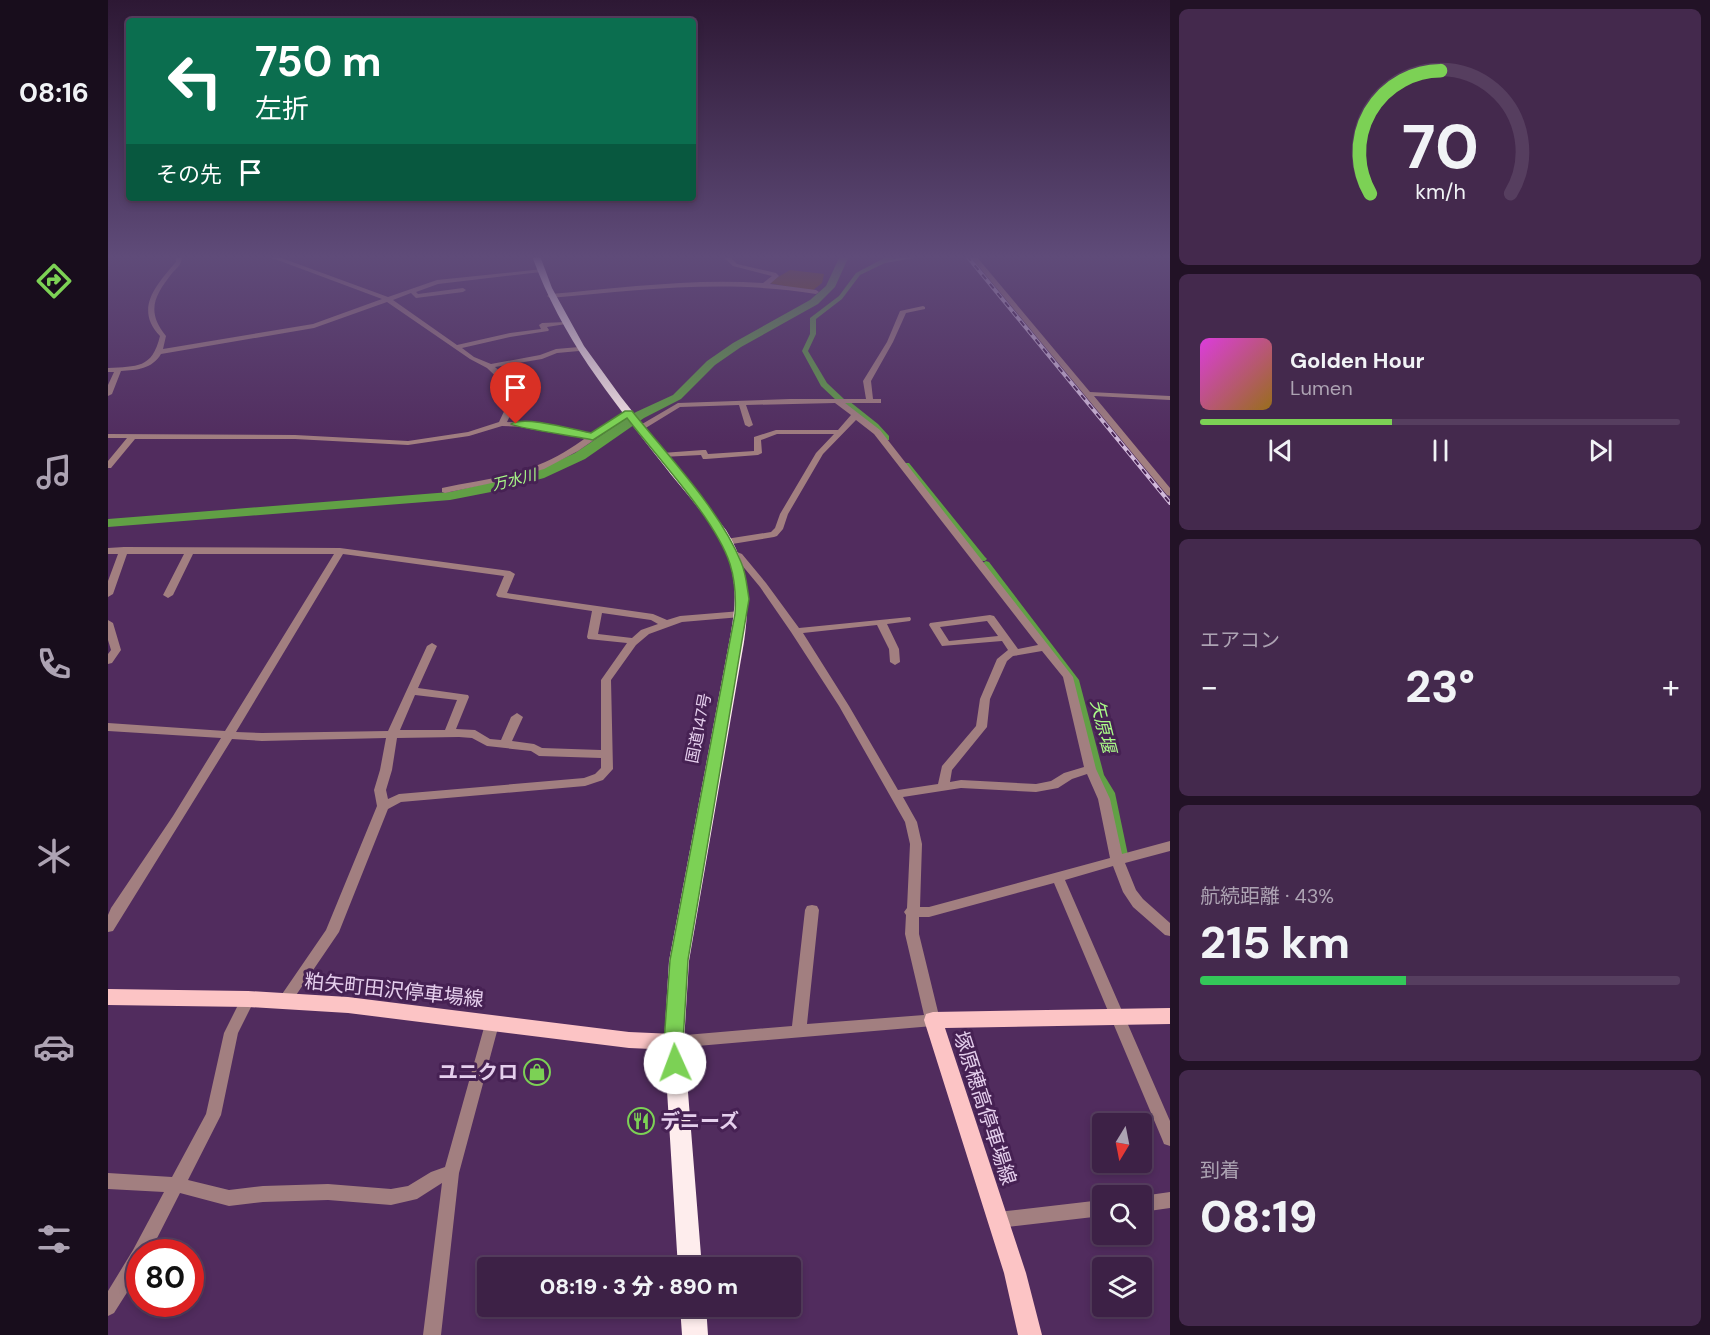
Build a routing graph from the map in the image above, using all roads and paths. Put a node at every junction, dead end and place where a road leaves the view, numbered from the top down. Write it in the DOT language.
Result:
graph roads {
  1 [pos="152,318"];
  2 [pos="335,318"];
  3 [pos="415,318"];
  4 [pos="562,318"];
  5 [pos="900,318"];
  6 [pos="1025,318"];
  7 [pos="564,323"];
  8 [pos="457,347"];
  9 [pos="579,349"];
  10 [pos="160,352"];
  11 [pos="490,366"];
  12 [pos="108,370"];
  13 [pos="118,370"];
  14 [pos="108,394"];
  15 [pos="1089,394"];
  16 [pos="1170,398"];
  17 [pos="837,401"];
  18 [pos="742,403"];
  19 [pos="629,414"];
  20 [pos="855,414"];
  21 [pos="502,424"];
  22 [pos="640,426"];
  23 [pos="749,426"];
  24 [pos="840,432"];
  25 [pos="108,436"];
  26 [pos="133,436"];
  27 [pos="593,436"];
  28 [pos="662,455"];
  29 [pos="108,466"];
  30 [pos="445,490"];
  31 [pos="1170,493"];
  32 [pos="729,547"];
  33 [pos="108,550"];
  34 [pos="124,550"];
  35 [pos="190,551"];
  36 [pos="340,551"];
  37 [pos="112,576"];
  38 [pos="741,581"];
  39 [pos="764,589"];
  40 [pos="108,594"];
  41 [pos="168,595"];
  42 [pos="598,608"];
  43 [pos="741,614"];
  44 [pos="906,619"];
  45 [pos="881,622"];
  46 [pos="108,623"];
  47 [pos="665,623"];
  48 [pos="796,631"];
  49 [pos="1005,638"];
  50 [pos="635,641"];
  51 [pos="432,646"];
  52 [pos="1046,647"];
  53 [pos="1015,652"];
  54 [pos="108,661"];
  55 [pos="895,662"];
  56 [pos="412,691"];
  57 [pos="517,717"];
  58 [pos="108,727"];
  59 [pos="449,733"];
  60 [pos="392,735"];
  61 [pos="227,736"];
  62 [pos="505,745"];
  63 [pos="606,754"];
  64 [pos="1090,769"];
  65 [pos="943,786"];
  66 [pos="897,794"];
  67 [pos="383,806"];
  68 [pos="1170,846"];
  69 [pos="1117,859"];
  70 [pos="1058,878"];
  71 [pos="812,910"];
  72 [pos="112,911"];
  73 [pos="911,912"];
  74 [pos="108,927"];
  75 [pos="1170,931"];
  76 [pos="108,997"];
  77 [pos="248,999"];
  78 [pos="285,1000"];
  79 [pos="1170,1016"];
  80 [pos="1119,1017"];
  81 [pos="933,1020"];
  82 [pos="492,1024"];
  83 [pos="799,1031"];
  84 [pos="674,1042"];
  85 [pos="1170,1139"];
  86 [pos="451,1173"];
  87 [pos="108,1181"];
  88 [pos="178,1185"];
  89 [pos="1170,1200"];
  90 [pos="1152,1203"];
  91 [pos="1092,1209"];
  92 [pos="998,1220"];
  93 [pos="148,1239"];
  94 [pos="689,1257"];
  95 [pos="126,1277"];
  96 [pos="108,1307"];
  97 [pos="694,1317"];
  98 [pos="432,1335"];
  99 [pos="695,1335"];
  100 [pos="1030,1335"];
  1 -- 10 [label="street"];
  2 -- 10 [label="street"];
  3 -- 8 [label="street"];
  4 -- 7 [label="highway, 国道147号"];
  5 -- 17 [label="street"];
  6 -- 15 [label="street"];
  7 -- 8 [label="street"];
  7 -- 9 [label="highway, 国道147号"];
  8 -- 11 [label="street"];
  9 -- 11 [label="street"];
  9 -- 19 [label="highway, 国道147号"];
  10 -- 13 [label="street"];
  11 -- 21 [label="street"];
  12 -- 13 [label="street"];
  13 -- 14 [label="street"];
  15 -- 16 [label="street"];
  15 -- 31 [label="street"];
  17 -- 18 [label="street"];
  17 -- 20 [label="street"];
  18 -- 22 [label="street"];
  18 -- 23 [label="street"];
  19 -- 22 [label="highway, 国道147号"];
  19 -- 27 [label="street"];
  20 -- 24 [label="street"];
  20 -- 52 [label="street"];
  21 -- 26 [label="street"];
  21 -- 27 [label="street"];
  22 -- 28 [label="highway, 国道147号"];
  24 -- 28 [label="street"];
  24 -- 32 [label="street"];
  25 -- 26 [label="street"];
  26 -- 29 [label="street"];
  27 -- 30 [label="street"];
  28 -- 32 [label="highway, 国道147号"];
  32 -- 38 [label="highway, 国道147号"];
  32 -- 39 [label="street"];
  33 -- 34 [label="street"];
  34 -- 35 [label="street"];
  34 -- 37 [label="street"];
  35 -- 36 [label="street"];
  35 -- 41 [label="street"];
  36 -- 42 [label="street"];
  36 -- 61 [label="street"];
  37 -- 40 [label="street"];
  38 -- 39 [label="street"];
  38 -- 43 [label="highway, 国道147号"];
  39 -- 48 [label="street"];
  42 -- 47 [label="street"];
  42 -- 50 [label="street"];
  43 -- 47 [label="street"];
  43 -- 84 [label="highway, 国道147号"];
  44 -- 45 [label="street"];
  45 -- 48 [label="street"];
  45 -- 55 [label="street"];
  46 -- 54 [label="street"];
  47 -- 50 [label="street"];
  48 -- 66 [label="street"];
  49 -- 49 [label="street"];
  49 -- 53 [label="street"];
  50 -- 63 [label="street"];
  51 -- 56 [label="street"];
  52 -- 53 [label="street"];
  52 -- 64 [label="street"];
  53 -- 65 [label="street"];
  56 -- 59 [label="street"];
  56 -- 60 [label="street"];
  57 -- 62 [label="street"];
  58 -- 61 [label="street"];
  59 -- 60 [label="street"];
  59 -- 62 [label="street"];
  60 -- 61 [label="street"];
  60 -- 67 [label="street"];
  61 -- 72 [label="street"];
  62 -- 63 [label="street"];
  63 -- 67 [label="street"];
  64 -- 65 [label="street"];
  64 -- 69 [label="street"];
  65 -- 66 [label="street"];
  66 -- 73 [label="street"];
  67 -- 78 [label="street"];
  68 -- 69 [label="street"];
  69 -- 70 [label="street"];
  69 -- 75 [label="street"];
  70 -- 73 [label="street"];
  70 -- 80 [label="street"];
  71 -- 83 [label="street"];
  72 -- 74 [label="street"];
  73 -- 81 [label="street"];
  76 -- 77 [label="main road, 粕矢町田沢停車場線"];
  77 -- 78 [label="main road, 粕矢町田沢停車場線"];
  77 -- 88 [label="street"];
  78 -- 82 [label="main road, 粕矢町田沢停車場線"];
  79 -- 80 [label="main road, 塚原穂高停車場線"];
  80 -- 81 [label="main road, 塚原穂高停車場線"];
  80 -- 85 [label="street"];
  81 -- 83 [label="street"];
  81 -- 92 [label="main road, 塚原穂高停車場線"];
  82 -- 84 [label="main road, 粕矢町田沢停車場線"];
  82 -- 86 [label="street"];
  83 -- 84 [label="street"];
  84 -- 94 [label="highway, 国道147号"];
  86 -- 88 [label="street"];
  86 -- 98 [label="street"];
  87 -- 88 [label="street"];
  88 -- 93 [label="street"];
  89 -- 90 [label="street"];
  91 -- 92 [label="street"];
  92 -- 100 [label="main road, 塚原穂高停車場線"];
  95 -- 96 [label="street"];
  97 -- 99 [label="highway"];
}
